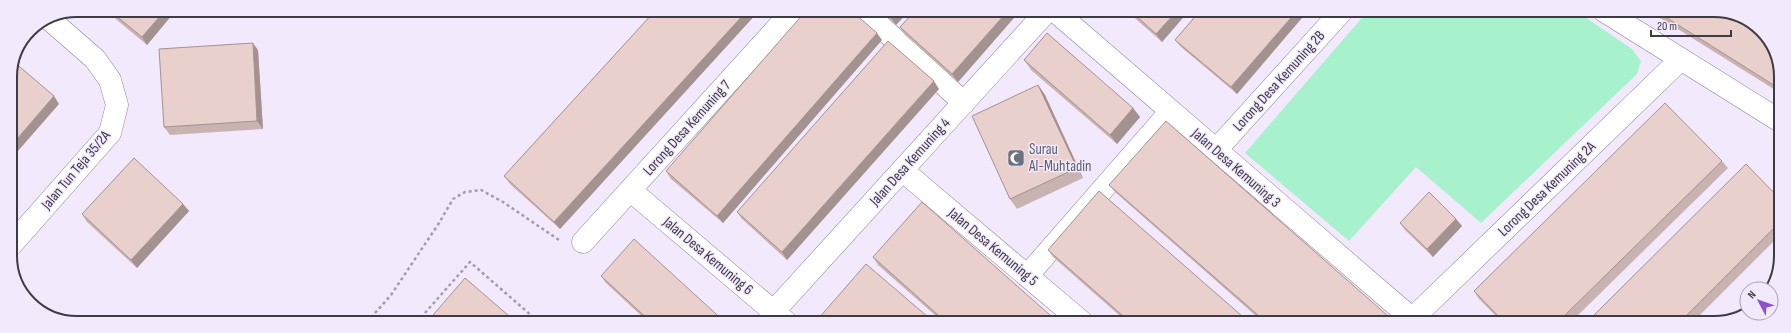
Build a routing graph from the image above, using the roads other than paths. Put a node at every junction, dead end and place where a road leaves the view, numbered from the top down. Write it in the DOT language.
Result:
graph roads {
  1 [pos="787,17"];
  2 [pos="870,17"];
  3 [pos="1041,17"];
  4 [pos="1062,17"];
  5 [pos="1337,17"];
  6 [pos="1614,17"];
  7 [pos="53,22"];
  8 [pos="1682,59"];
  9 [pos="964,102"];
  10 [pos="1171,111"];
  11 [pos="1774,117"];
  12 [pos="1216,150"];
  13 [pos="902,170"];
  14 [pos="630,190"];
  15 [pos="17,238"];
  16 [pos="583,242"];
  17 [pos="1027,276"];
  18 [pos="779,316"];
  19 [pos="781,316"];
  20 [pos="1075,316"];
  21 [pos="1409,316"];
  22 [pos="1420,316"];
  1 -- 14 [label="street, Lorong Desa Kemuning 7"];
  2 -- 9 [label="street"];
  3 -- 9 [label="street, Jalan Desa Kemuning 4"];
  4 -- 10 [label="street, Jalan Desa Kemuning 3"];
  5 -- 12 [label="street, Lorong Desa Kemuning 2B"];
  6 -- 8 [label="street"];
  7 -- 15 [label="street, Jalan Tun Teja 35/2A"];
  8 -- 11 [label="street"];
  8 -- 22 [label="street, Lorong Desa Kemuning 2A"];
  9 -- 13 [label="street, Jalan Desa Kemuning 4"];
  10 -- 12 [label="street, Jalan Desa Kemuning 3"];
  10 -- 17 [label="street"];
  12 -- 21 [label="street, Jalan Desa Kemuning 3"];
  13 -- 17 [label="street, Jalan Desa Kemuning 5"];
  13 -- 19 [label="street, Jalan Desa Kemuning 4"];
  14 -- 16 [label="street, Lorong Desa Kemuning 7"];
  14 -- 18 [label="street, Jalan Desa Kemuning 6"];
  17 -- 20 [label="street, Jalan Desa Kemuning 5"];
}
